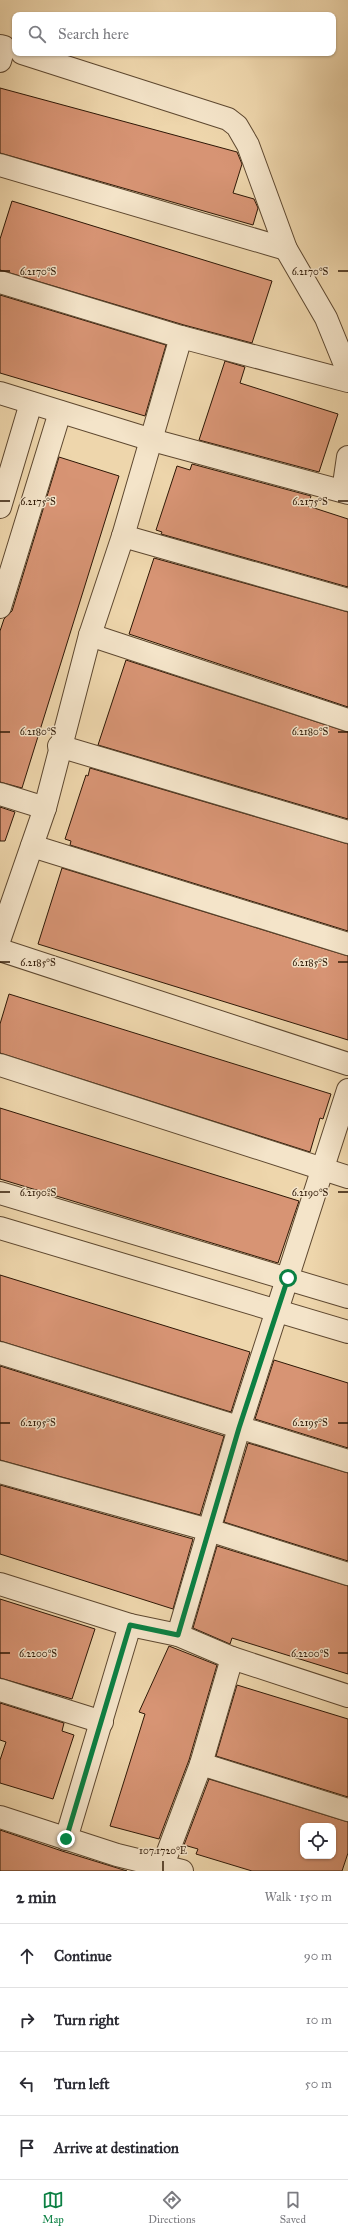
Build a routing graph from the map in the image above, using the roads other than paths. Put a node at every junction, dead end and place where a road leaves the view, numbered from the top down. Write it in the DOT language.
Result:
graph roads {
  1 [pos="21,56"];
  2 [pos="0,165"];
  3 [pos="286,249"];
  4 [pos="0,282"];
  5 [pos="181,336"];
  6 [pos="348,372"];
  7 [pos="348,381"];
  8 [pos="0,393"];
  9 [pos="31,403"];
  10 [pos="60,412"];
  11 [pos="152,440"];
  12 [pos="348,457"];
  13 [pos="345,492"];
  14 [pos="0,507"];
  15 [pos="123,536"];
  16 [pos="348,600"];
  17 [pos="0,607"];
  18 [pos="90,635"];
  19 [pos="348,720"];
  20 [pos="60,746"];
  21 [pos="0,794"];
  22 [pos="45,808"];
  23 [pos="348,832"];
  24 [pos="32,846"];
  25 [pos="0,938"];
  26 [pos="348,944"];
  27 [pos="0,950"];
  28 [pos="348,1064"];
  29 [pos="0,1065"];
  30 [pos="348,1090"];
  31 [pos="323,1169"];
  32 [pos="348,1177"];
  33 [pos="0,1193"];
  34 [pos="0,1228"];
  35 [pos="288,1278"];
  36 [pos="348,1297"];
  37 [pos="276,1309"];
  38 [pos="348,1332"];
  39 [pos="0,1353"];
  40 [pos="239,1428"];
  41 [pos="348,1461"];
  42 [pos="0,1472"];
  43 [pos="209,1530"];
  44 [pos="348,1574"];
  45 [pos="0,1584"];
  46 [pos="130,1625"];
  47 [pos="178,1635"];
  48 [pos="232,1658"];
  49 [pos="0,1690"];
  50 [pos="348,1696"];
  51 [pos="102,1722"];
  52 [pos="201,1764"];
  53 [pos="348,1810"];
  54 [pos="0,1817"];
  55 [pos="66,1839"];
  56 [pos="114,1863"];
  57 [pos="172,1868"];
  1 -- 3 [label="street"];
  2 -- 3 [label="street"];
  3 -- 6 [label="street"];
  4 -- 5 [label="street"];
  5 -- 7 [label="street"];
  5 -- 11 [label="street"];
  8 -- 9 [label="street"];
  9 -- 10 [label="street"];
  9 -- 14 [label="street"];
  10 -- 11 [label="street"];
  10 -- 17 [label="street"];
  11 -- 13 [label="street"];
  11 -- 15 [label="street"];
  12 -- 13 [label="street"];
  15 -- 16 [label="street"];
  15 -- 18 [label="street"];
  18 -- 19 [label="street"];
  18 -- 20 [label="street"];
  20 -- 22 [label="street"];
  20 -- 23 [label="street"];
  21 -- 22 [label="street"];
  22 -- 24 [label="street"];
  24 -- 25 [label="street"];
  24 -- 26 [label="street"];
  27 -- 28 [label="street"];
  29 -- 31 [label="street"];
  30 -- 31 [label="street"];
  31 -- 32 [label="street"];
  31 -- 35 [label="street"];
  33 -- 35 [label="street"];
  34 -- 37 [label="street"];
  35 -- 36 [label="street"];
  35 -- 37 [label="street"];
  37 -- 38 [label="street"];
  37 -- 40 [label="street"];
  39 -- 40 [label="street"];
  40 -- 41 [label="street"];
  40 -- 43 [label="street"];
  42 -- 43 [label="street"];
  43 -- 44 [label="street"];
  43 -- 47 [label="street"];
  45 -- 46 [label="street"];
  46 -- 47 [label="street"];
  46 -- 51 [label="street"];
  47 -- 48 [label="street"];
  48 -- 50 [label="street"];
  48 -- 52 [label="street"];
  49 -- 51 [label="street"];
  51 -- 55 [label="street"];
  52 -- 53 [label="street"];
  52 -- 57 [label="street"];
  54 -- 55 [label="street"];
  55 -- 56 [label="street"];
  56 -- 57 [label="street"];
}
